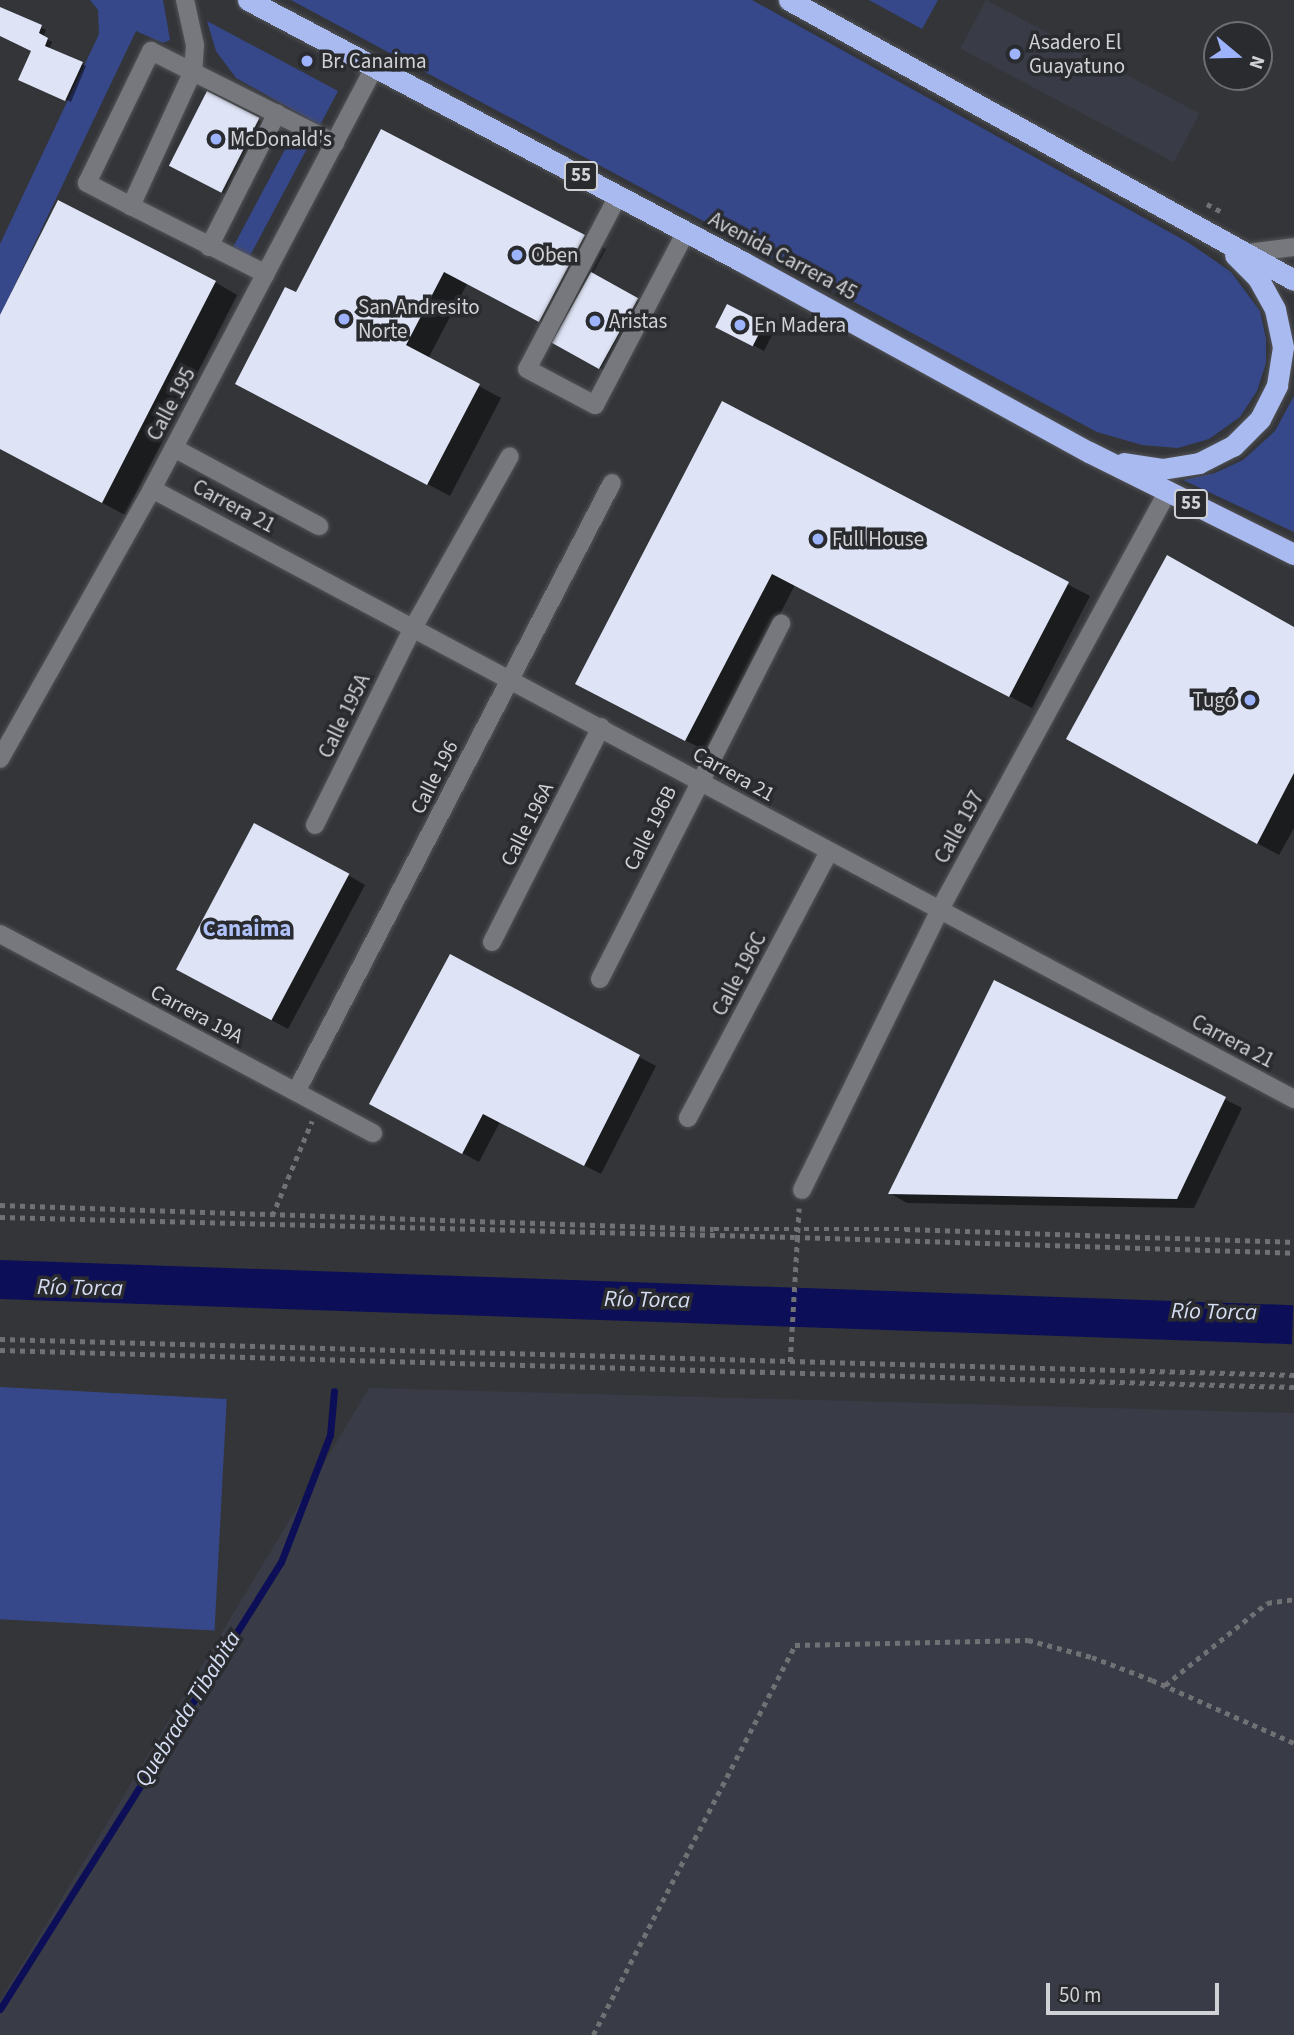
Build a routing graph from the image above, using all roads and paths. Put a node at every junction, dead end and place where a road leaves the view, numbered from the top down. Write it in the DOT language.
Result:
graph roads {
  1 [pos="185,0"];
  2 [pos="248,0"];
  3 [pos="789,0"];
  4 [pos="375,66"];
  5 [pos="193,71"];
  6 [pos="277,113"];
  7 [pos="335,143"];
  8 [pos="618,196"];
  9 [pos="131,206"];
  10 [pos="1202,227"];
  11 [pos="687,232"];
  12 [pos="209,247"];
  13 [pos="1294,247"];
  14 [pos="1247,253"];
  15 [pos="266,274"];
  16 [pos="1294,280"];
  17 [pos="173,448"];
  18 [pos="1089,452"];
  19 [pos="510,456"];
  20 [pos="612,483"];
  21 [pos="152,489"];
  22 [pos="1167,493"];
  23 [pos="319,526"];
  24 [pos="1294,554"];
  25 [pos="781,624"];
  26 [pos="414,628"];
  27 [pos="510,679"];
  28 [pos="601,727"];
  29 [pos="0,759"];
  30 [pos="699,781"];
  31 [pos="315,825"];
  32 [pos="829,852"];
  33 [pos="939,911"];
  34 [pos="0,934"];
  35 [pos="492,942"];
  36 [pos="600,979"];
  37 [pos="296,1092"];
  38 [pos="1294,1099"];
  39 [pos="319,1104"];
  40 [pos="688,1118"];
  41 [pos="373,1133"];
  42 [pos="802,1190"];
  43 [pos="0,1205"];
  44 [pos="272,1216"];
  45 [pos="0,1217"];
  46 [pos="795,1229"];
  47 [pos="795,1237"];
  48 [pos="1294,1242"];
  49 [pos="1294,1253"];
  50 [pos="0,1339"];
  51 [pos="0,1350"];
  52 [pos="790,1363"];
  53 [pos="1294,1375"];
  54 [pos="1294,1387"];
  55 [pos="1294,1600"];
  56 [pos="1165,1685"];
  57 [pos="1294,1743"];
  58 [pos="593,2035"];
  1 -- 5 [label="street"];
  2 -- 4 [label="highway, Avenida Carrera 45 / 55"];
  3 -- 10 [label="highway"];
  4 -- 7 [label="street, Calle 195"];
  4 -- 8 [label="highway, Avenida Carrera 45 / 55"];
  5 -- 6 [label="street"];
  5 -- 9 [label="street"];
  5 -- 9 [label="street"];
  6 -- 7 [label="street"];
  6 -- 12 [label="street"];
  7 -- 15 [label="street, Calle 195"];
  8 -- 11 [label="highway, Avenida Carrera 45 / 55"];
  8 -- 11 [label="street"];
  9 -- 12 [label="street"];
  10 -- 14 [label="highway"];
  10 -- 18 [label="highway"];
  11 -- 18 [label="highway, Avenida Carrera 45 / 55"];
  12 -- 15 [label="street"];
  13 -- 14 [label="street"];
  14 -- 16 [label="highway"];
  15 -- 17 [label="street, Calle 195"];
  17 -- 21 [label="street, Calle 195"];
  17 -- 23 [label="street"];
  18 -- 22 [label="highway, Avenida Carrera 45 / 55"];
  19 -- 26 [label="street, Calle 195A"];
  20 -- 27 [label="street, Calle 196"];
  21 -- 26 [label="street, Carrera 21"];
  21 -- 29 [label="street, Calle 195"];
  22 -- 24 [label="highway, Avenida Carrera 45 / 55"];
  22 -- 33 [label="street, Calle 197"];
  25 -- 30 [label="street, Calle 196B"];
  26 -- 27 [label="street, Carrera 21"];
  26 -- 31 [label="street, Calle 195A"];
  27 -- 28 [label="street, Carrera 21"];
  27 -- 37 [label="street, Calle 196"];
  28 -- 30 [label="street, Carrera 21"];
  28 -- 35 [label="street, Calle 196A"];
  30 -- 32 [label="street, Carrera 21"];
  30 -- 36 [label="street, Calle 196B"];
  32 -- 33 [label="street, Carrera 21"];
  32 -- 40 [label="street, Calle 196C"];
  33 -- 38 [label="street, Carrera 21"];
  33 -- 42 [label="street, Calle 197"];
  34 -- 37 [label="street, Carrera 19A"];
  37 -- 39 [label="street, Carrera 19A"];
  39 -- 41 [label="street, Carrera 19A"];
  39 -- 44 [label="path"];
  43 -- 44 [label="path"];
  44 -- 46 [label="path"];
  45 -- 47 [label="path"];
  46 -- 47 [label="path"];
  46 -- 48 [label="path"];
  47 -- 49 [label="path"];
  47 -- 52 [label="path"];
  50 -- 52 [label="path"];
  51 -- 54 [label="path"];
  52 -- 53 [label="path"];
  55 -- 56 [label="path"];
  56 -- 57 [label="path"];
  56 -- 58 [label="path"];
}
